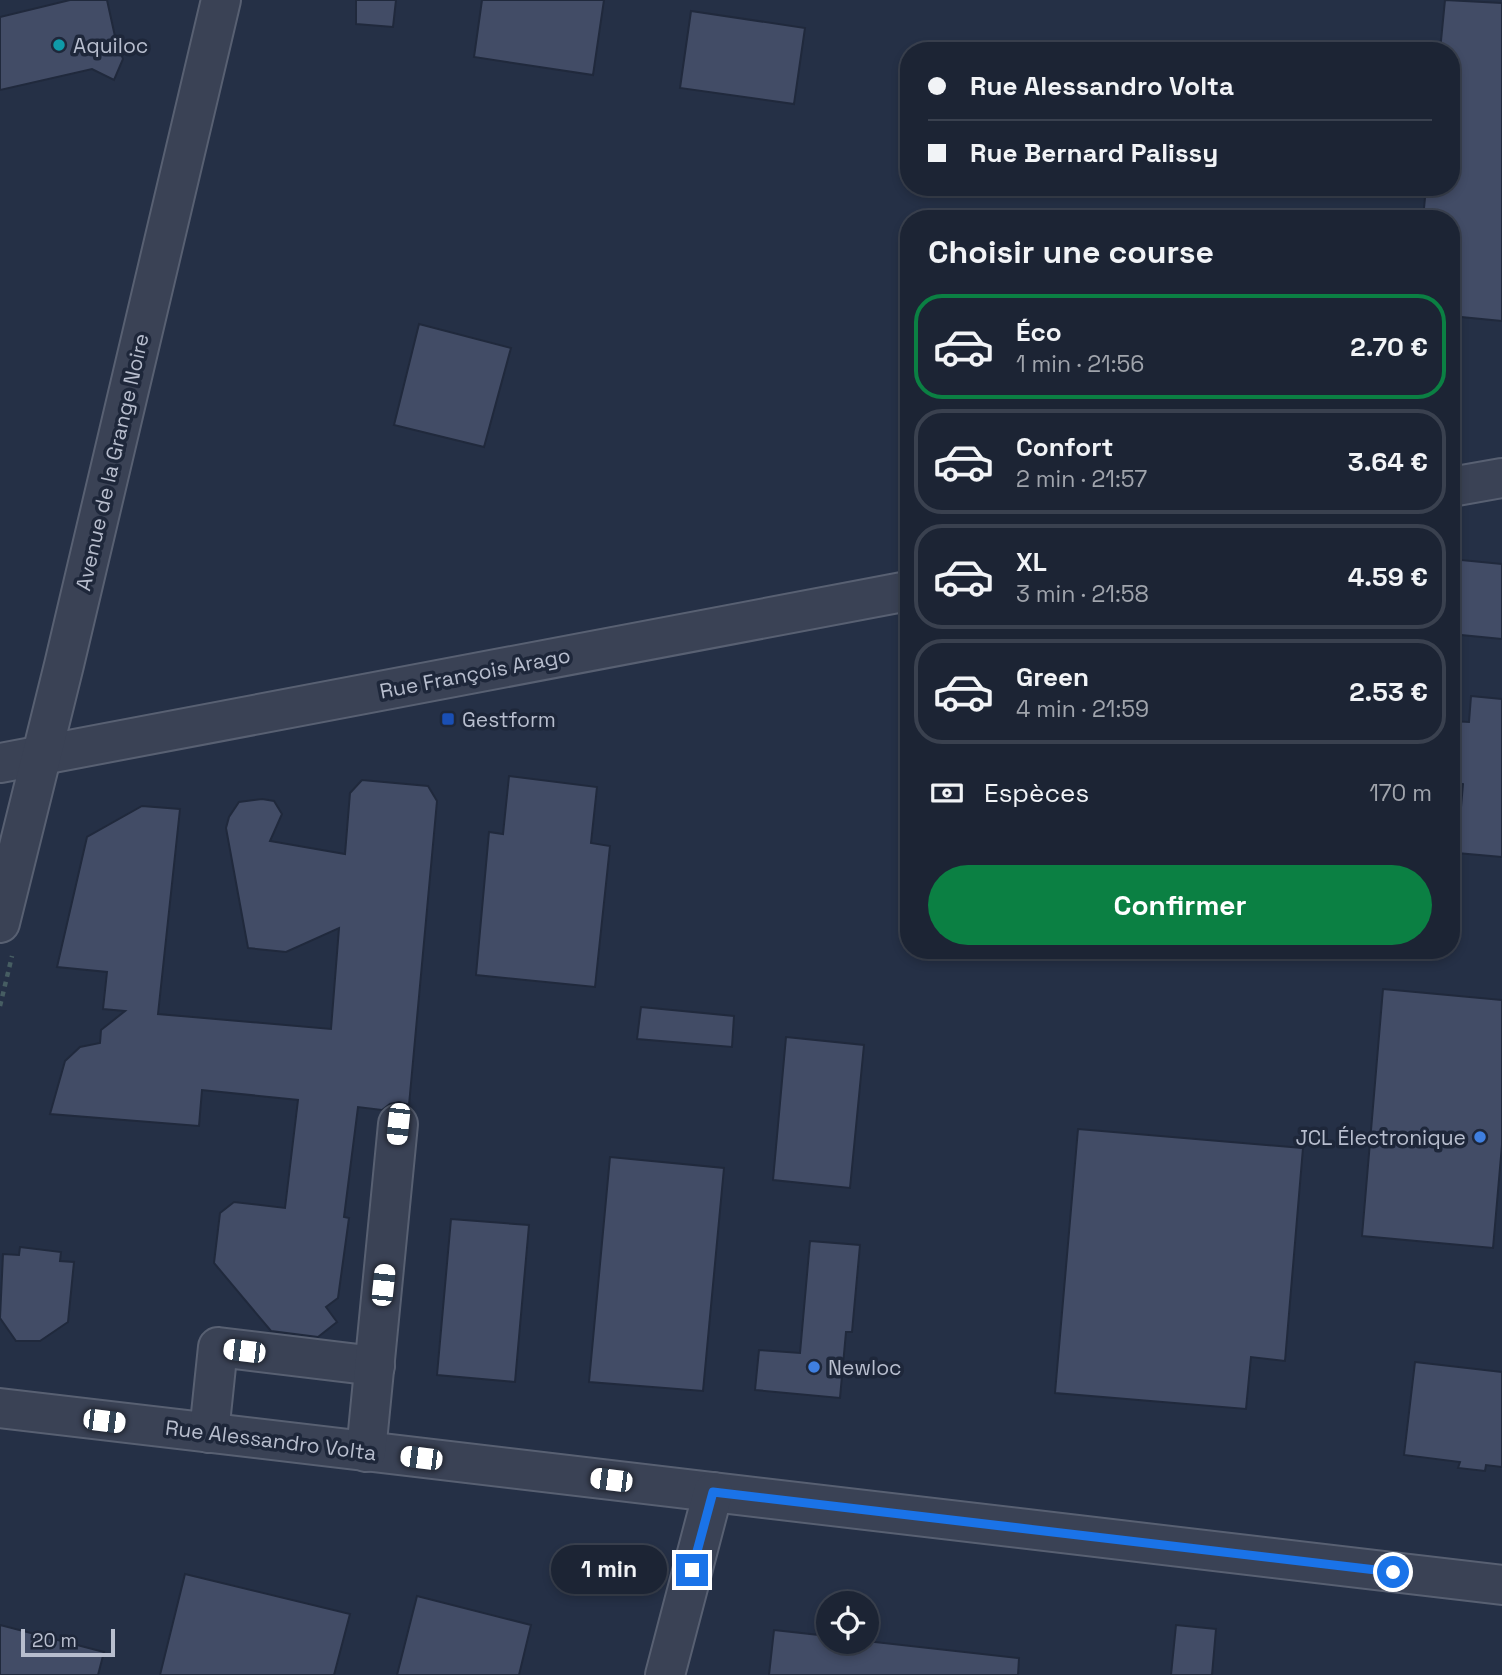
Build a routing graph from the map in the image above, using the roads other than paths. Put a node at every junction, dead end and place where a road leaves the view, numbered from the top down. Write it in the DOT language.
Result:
graph roads {
  1 [pos="220,0"];
  2 [pos="1502,478"];
  3 [pos="1460,485"];
  4 [pos="900,593"];
  5 [pos="42,755"];
  6 [pos="0,763"];
  7 [pos="0,923"];
  8 [pos="398,1124"];
  9 [pos="375,1366"];
  10 [pos="0,1408"];
  11 [pos="209,1433"];
  12 [pos="366,1452"];
  13 [pos="713,1492"];
  14 [pos="1502,1584"];
  15 [pos="665,1675"];
  1 -- 5 [label="street, Avenue de la Grange Noire"];
  2 -- 3 [label="street"];
  4 -- 5 [label="street, Rue François Arago"];
  5 -- 6 [label="street, Rue François Arago"];
  5 -- 7 [label="street, Avenue de la Grange Noire"];
  8 -- 9 [label="street"];
  9 -- 11 [label="street"];
  9 -- 12 [label="street"];
  10 -- 11 [label="street, Rue Alessandro Volta"];
  11 -- 12 [label="street, Rue Alessandro Volta"];
  12 -- 13 [label="street, Rue Alessandro Volta"];
  13 -- 14 [label="street, Rue Alessandro Volta"];
  13 -- 15 [label="street"];
}
